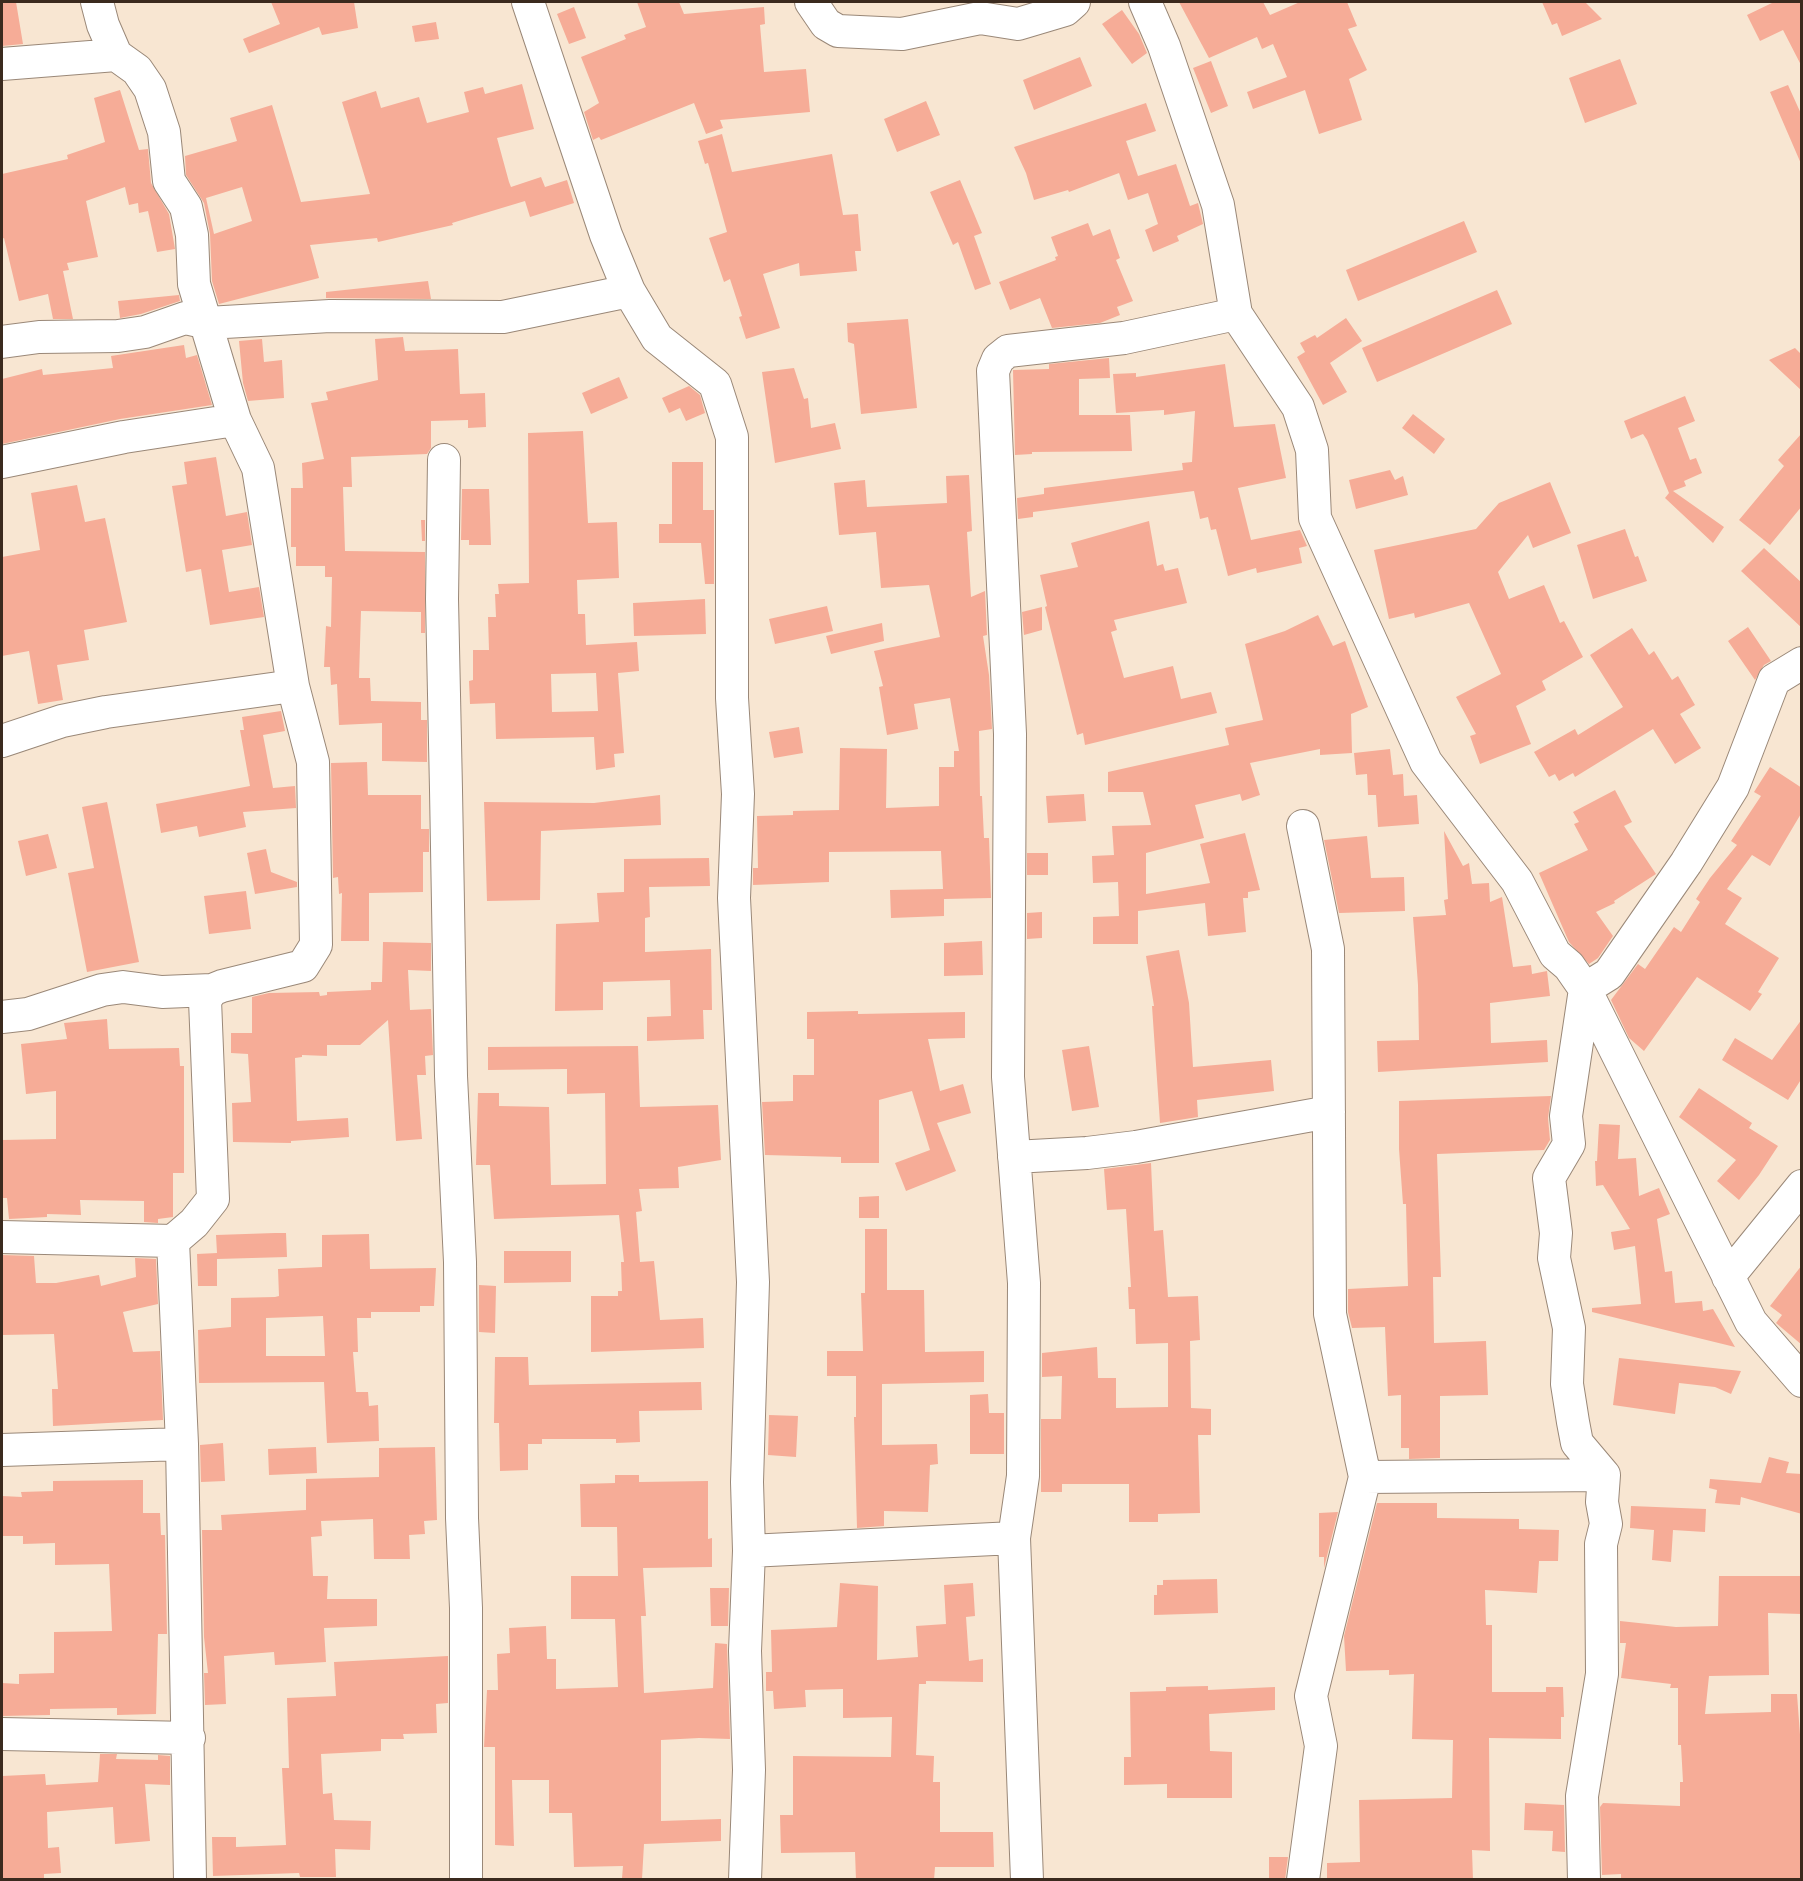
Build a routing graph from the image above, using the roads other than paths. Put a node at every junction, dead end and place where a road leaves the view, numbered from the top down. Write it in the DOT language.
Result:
graph roads {
  1 [pos="97,2"];
  2 [pos="528,2"];
  3 [pos="811,2"];
  4 [pos="1074,2"];
  5 [pos="1145,2"];
  6 [pos="116,55"];
  7 [pos="2,64"];
  8 [pos="629,291"];
  9 [pos="1236,314"];
  10 [pos="207,324"];
  11 [pos="2,342"];
  12 [pos="235,420"];
  13 [pos="444,460"];
  14 [pos="2,462"];
  15 [pos="1802,663"];
  16 [pos="293,686"];
  17 [pos="2,741"];
  18 [pos="1303,826"];
  19 [pos="1585,989"];
  20 [pos="212,990"];
  21 [pos="2,1017"];
  22 [pos="1329,1112"];
  23 [pos="1014,1156"];
  24 [pos="1802,1186"];
  25 [pos="2,1237"];
  26 [pos="173,1241"];
  27 [pos="1728,1277"];
  28 [pos="1802,1380"];
  29 [pos="182,1444"];
  30 [pos="2,1450"];
  31 [pos="1604,1476"];
  32 [pos="1365,1477"];
  33 [pos="1014,1538"];
  34 [pos="749,1551"];
  35 [pos="2,1734"];
  36 [pos="189,1738"];
  37 [pos="190,1880"];
  38 [pos="466,1880"];
  39 [pos="745,1880"];
  40 [pos="1027,1880"];
  41 [pos="1303,1880"];
  42 [pos="1584,1880"];
  1 -- 6 [label="street"];
  2 -- 8 [label="street"];
  3 -- 4 [label="street"];
  5 -- 9 [label="street"];
  6 -- 7 [label="street"];
  6 -- 10 [label="street"];
  8 -- 10 [label="street"];
  8 -- 34 [label="street"];
  9 -- 19 [label="street"];
  9 -- 23 [label="street"];
  10 -- 11 [label="street"];
  10 -- 12 [label="street"];
  12 -- 14 [label="street"];
  12 -- 16 [label="street"];
  13 -- 38 [label="street"];
  15 -- 19 [label="street"];
  16 -- 17 [label="street"];
  16 -- 20 [label="street"];
  18 -- 22 [label="street"];
  19 -- 27 [label="street"];
  19 -- 31 [label="street"];
  20 -- 21 [label="street"];
  20 -- 26 [label="street"];
  22 -- 23 [label="street"];
  22 -- 32 [label="street"];
  23 -- 33 [label="street"];
  24 -- 27 [label="street"];
  25 -- 26 [label="street"];
  26 -- 29 [label="street"];
  27 -- 28 [label="street"];
  29 -- 30 [label="street"];
  29 -- 36 [label="street"];
  31 -- 32 [label="street"];
  31 -- 42 [label="street"];
  32 -- 41 [label="street"];
  33 -- 34 [label="street"];
  33 -- 40 [label="street"];
  34 -- 39 [label="street"];
  35 -- 36 [label="street"];
  36 -- 37 [label="street"];
}
